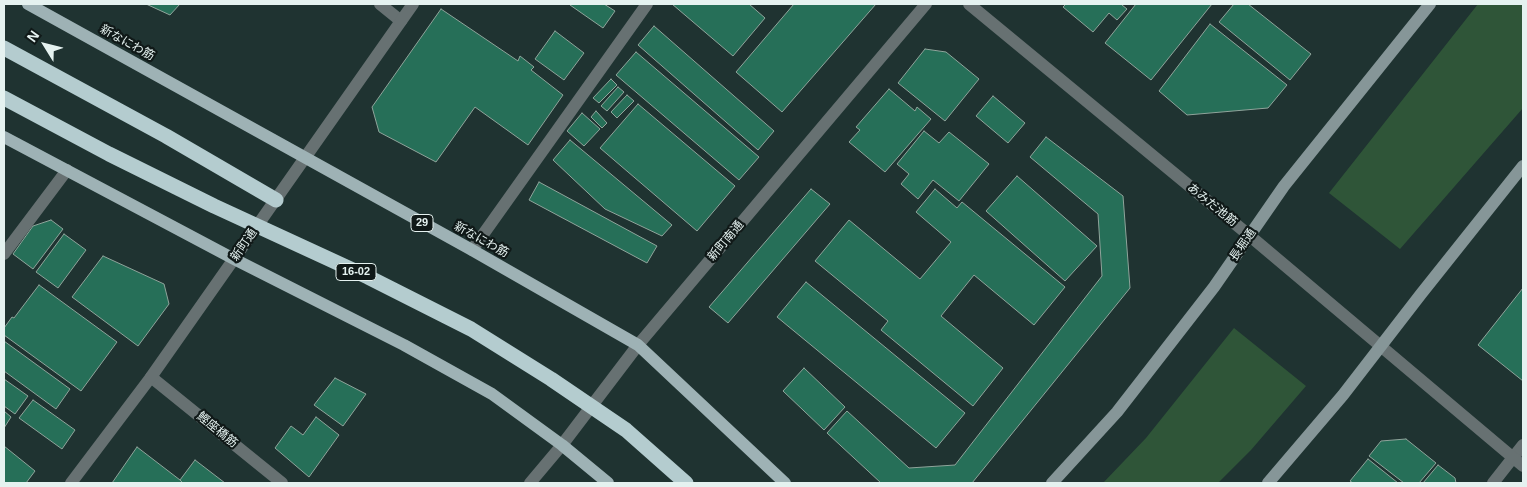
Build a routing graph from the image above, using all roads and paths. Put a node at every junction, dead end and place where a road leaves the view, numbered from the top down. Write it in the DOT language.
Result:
graph roads {
  1 [pos="28,4"];
  2 [pos="380,4"];
  3 [pos="414,4"];
  4 [pos="648,4"];
  5 [pos="926,4"];
  6 [pos="969,4"];
  7 [pos="1430,4"];
  8 [pos="401,21"];
  9 [pos="4,48"];
  10 [pos="4,98"];
  11 [pos="4,137"];
  12 [pos="304,158"];
  13 [pos="1523,166"];
  14 [pos="66,170"];
  15 [pos="276,200"];
  16 [pos="1250,236"];
  17 [pos="472,250"];
  18 [pos="4,254"];
  19 [pos="234,259"];
  20 [pos="638,345"];
  21 [pos="1380,346"];
  22 [pos="151,377"];
  23 [pos="562,445"];
  24 [pos="1523,445"];
  25 [pos="1518,462"];
  26 [pos="71,483"];
  27 [pos="282,483"];
  28 [pos="530,483"];
  29 [pos="608,483"];
  30 [pos="686,483"];
  31 [pos="785,483"];
  32 [pos="1052,483"];
  33 [pos="1268,483"];
  34 [pos="1493,483"];
  1 -- 12 [label="main road, 新なにわ筋 / 29"];
  2 -- 8 [label="street"];
  3 -- 8 [label="street, 新町通"];
  4 -- 17 [label="street"];
  5 -- 20 [label="street, 新町南通"];
  6 -- 16 [label="street, あみだ池筋"];
  7 -- 16 [label="main road, 長堀通"];
  8 -- 12 [label="street, 新町通"];
  9 -- 15 [label="highway"];
  10 -- 30 [label="highway, 16-02"];
  11 -- 14 [label="main road"];
  12 -- 15 [label="street, 新町通"];
  12 -- 17 [label="main road, 新なにわ筋 / 29"];
  13 -- 21 [label="main road"];
  14 -- 18 [label="street"];
  14 -- 19 [label="main road"];
  15 -- 19 [label="street, 新町通"];
  16 -- 21 [label="street, あみだ池筋"];
  16 -- 32 [label="main road, 長堀通"];
  17 -- 20 [label="main road, 新なにわ筋 / 29"];
  19 -- 22 [label="street, 新町通"];
  19 -- 23 [label="main road"];
  20 -- 23 [label="street, 新町南通"];
  20 -- 31 [label="main road, 新なにわ筋 / 29"];
  21 -- 25 [label="street, あみだ池筋"];
  21 -- 33 [label="main road"];
  22 -- 26 [label="street, 新町通"];
  22 -- 27 [label="street, 鰹座橋筋"];
  23 -- 28 [label="street, 新町南通"];
  23 -- 29 [label="main road"];
  24 -- 25 [label="street"];
  25 -- 34 [label="street"];
}
